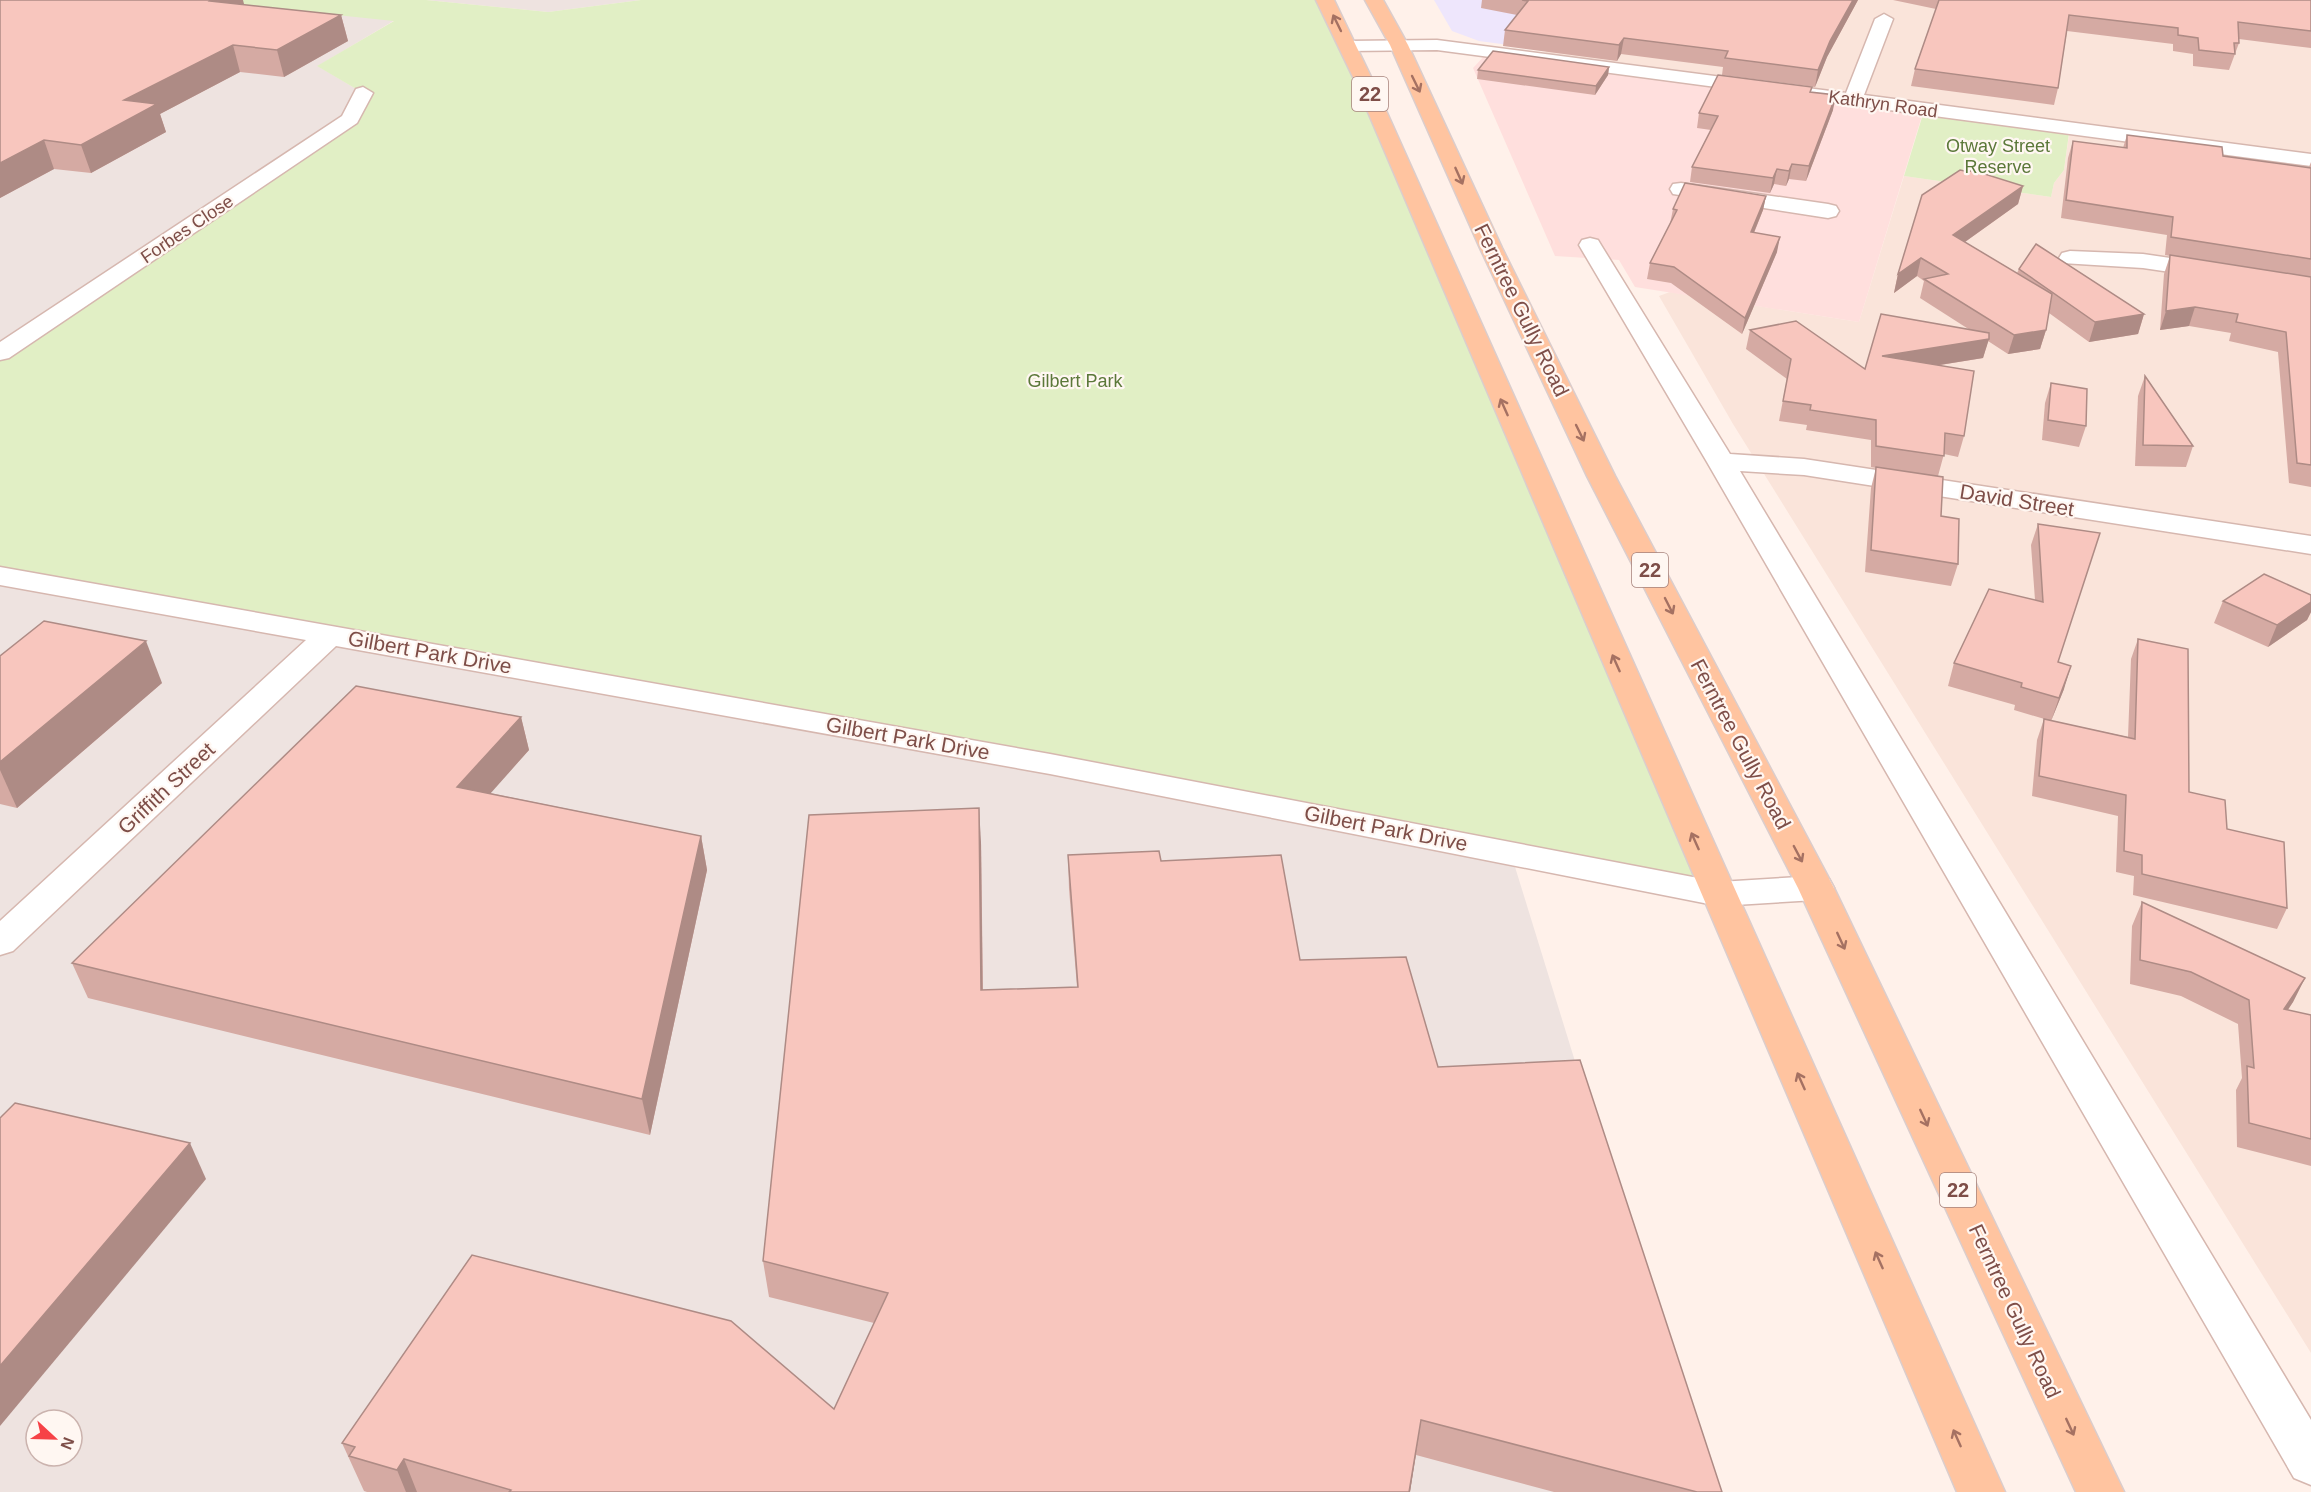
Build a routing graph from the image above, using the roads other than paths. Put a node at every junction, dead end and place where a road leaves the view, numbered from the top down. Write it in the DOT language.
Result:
graph roads {
  1 [pos="1325,0"];
  2 [pos="1374,0"];
  3 [pos="1884,19"];
  4 [pos="1399,45"];
  5 [pos="1348,46"];
  6 [pos="363,93"];
  7 [pos="1853,100"];
  8 [pos="2311,160"];
  9 [pos="1681,189"];
  10 [pos="1828,211"];
  11 [pos="1464,242"];
  12 [pos="1590,245"];
  13 [pos="2070,258"];
  14 [pos="2236,274"];
  15 [pos="0,353"];
  16 [pos="1721,462"];
  17 [pos="2311,545"];
  18 [pos="0,576"];
  19 [pos="331,634"];
  20 [pos="1816,888"];
  21 [pos="1719,894"];
  22 [pos="0,942"];
  23 [pos="2311,1463"];
  24 [pos="1981,1492"];
  25 [pos="2100,1492"];
  5 -- 1 [label="main road, Ferntree Gully Road / 22, one-way"];
  2 -- 4 [label="main road, Ferntree Gully Road / 22"];
  3 -- 7 [label="street"];
  4 -- 5 [label="street, Kathryn Road"];
  4 -- 7 [label="street, Kathryn Road"];
  4 -- 11 [label="main road, Ferntree Gully Road / 22, one-way"];
  5 -- 11 [label="main road, Ferntree Gully Road / 22"];
  6 -- 15 [label="street, Forbes Close"];
  7 -- 8 [label="street, Kathryn Road"];
  9 -- 10 [label="street"];
  11 -- 20 [label="main road, Ferntree Gully Road / 22, one-way"];
  21 -- 11 [label="main road, Ferntree Gully Road / 22, one-way"];
  12 -- 16 [label="street"];
  13 -- 14 [label="street"];
  16 -- 17 [label="street, David Street"];
  16 -- 23 [label="street"];
  18 -- 19 [label="street, Gilbert Park Drive"];
  19 -- 21 [label="street, Gilbert Park Drive"];
  19 -- 22 [label="street, Griffith Street"];
  20 -- 21 [label="street, Gilbert Park Drive"];
  20 -- 25 [label="main road, Ferntree Gully Road / 22, one-way"];
  24 -- 21 [label="main road, Ferntree Gully Road / 22, one-way"];
}
